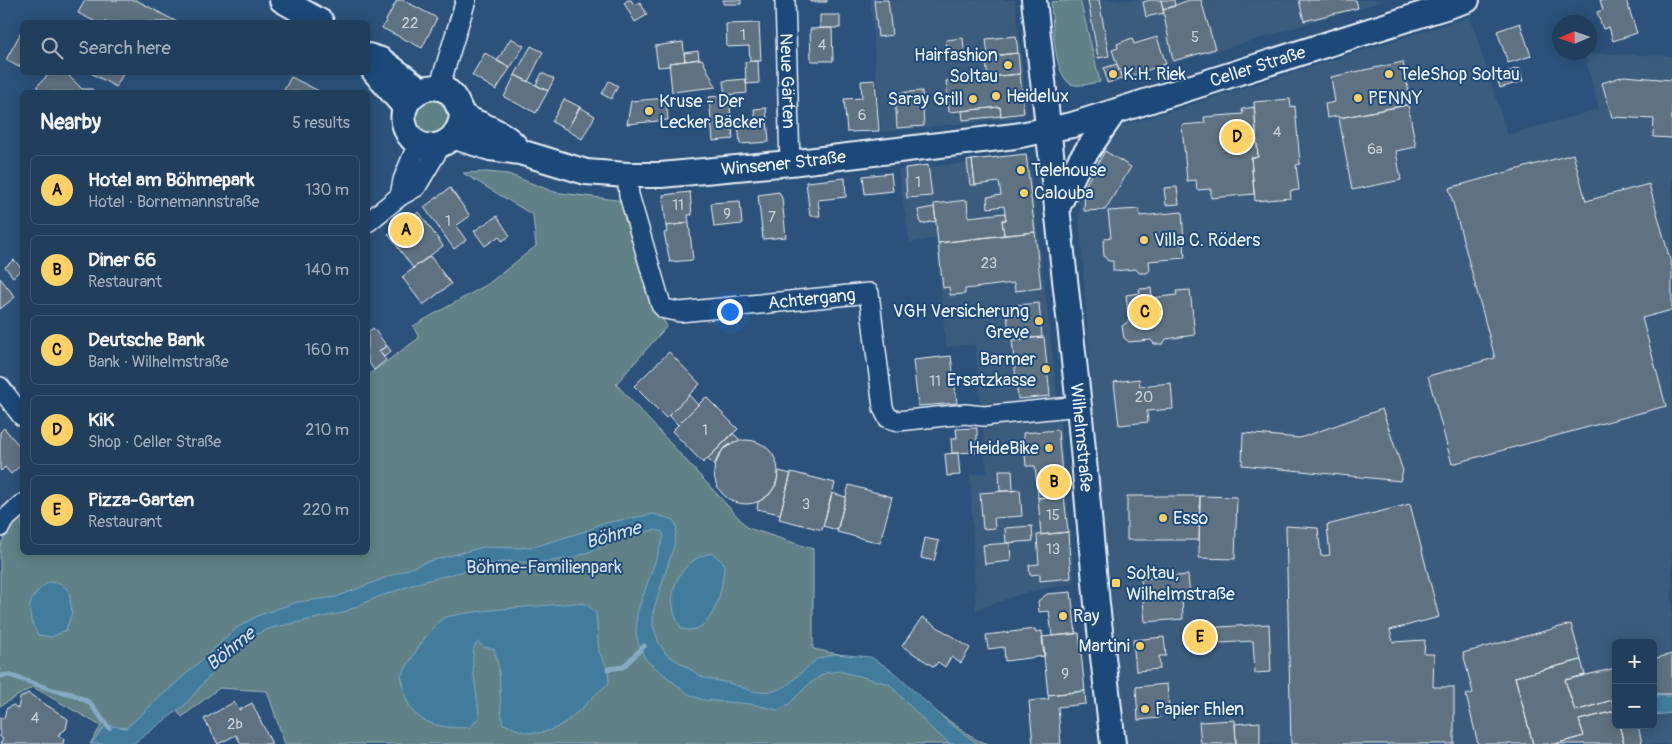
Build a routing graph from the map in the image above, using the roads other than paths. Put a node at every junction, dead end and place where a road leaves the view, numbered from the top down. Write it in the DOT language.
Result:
graph roads {
  1 [pos="282,0"];
  2 [pos="466,0"];
  3 [pos="784,0"];
  4 [pos="1034,0"];
  5 [pos="1467,0"];
  6 [pos="317,20"];
  7 [pos="370,57"];
  8 [pos="370,62"];
  9 [pos="430,89"];
  10 [pos="405,107"];
  11 [pos="1112,112"];
  12 [pos="1048,131"];
  13 [pos="444,135"];
  14 [pos="790,163"];
  15 [pos="627,175"];
  16 [pos="1057,208"];
  17 [pos="370,220"];
  18 [pos="0,388"];
  19 [pos="1079,406"];
  20 [pos="20,413"];
  21 [pos="20,506"];
  22 [pos="0,527"];
  23 [pos="1113,744"];
  1 -- 6 [label="main road"];
  2 -- 9 [label="street"];
  3 -- 14 [label="street, Neue Gärten"];
  4 -- 12 [label="main road, Wilhelmstraße"];
  5 -- 11 [label="main road, Celler Straße"];
  7 -- 9 [label="main road"];
  8 -- 10 [label="main road"];
  9 -- 10 [label="main road"];
  9 -- 13 [label="main road"];
  10 -- 13 [label="main road"];
  11 -- 12 [label="main road, Celler Straße"];
  11 -- 16 [label="main road"];
  12 -- 14 [label="main road, Winsener Straße"];
  12 -- 16 [label="main road, Wilhelmstraße"];
  13 -- 15 [label="main road, Winsener Straße"];
  13 -- 17 [label="street"];
  14 -- 15 [label="main road, Winsener Straße"];
  15 -- 19 [label="street, Achtergang"];
  16 -- 19 [label="main road, Wilhelmstraße"];
  18 -- 20 [label="street"];
  19 -- 23 [label="main road, Wilhelmstraße"];
  21 -- 22 [label="street"];
}
